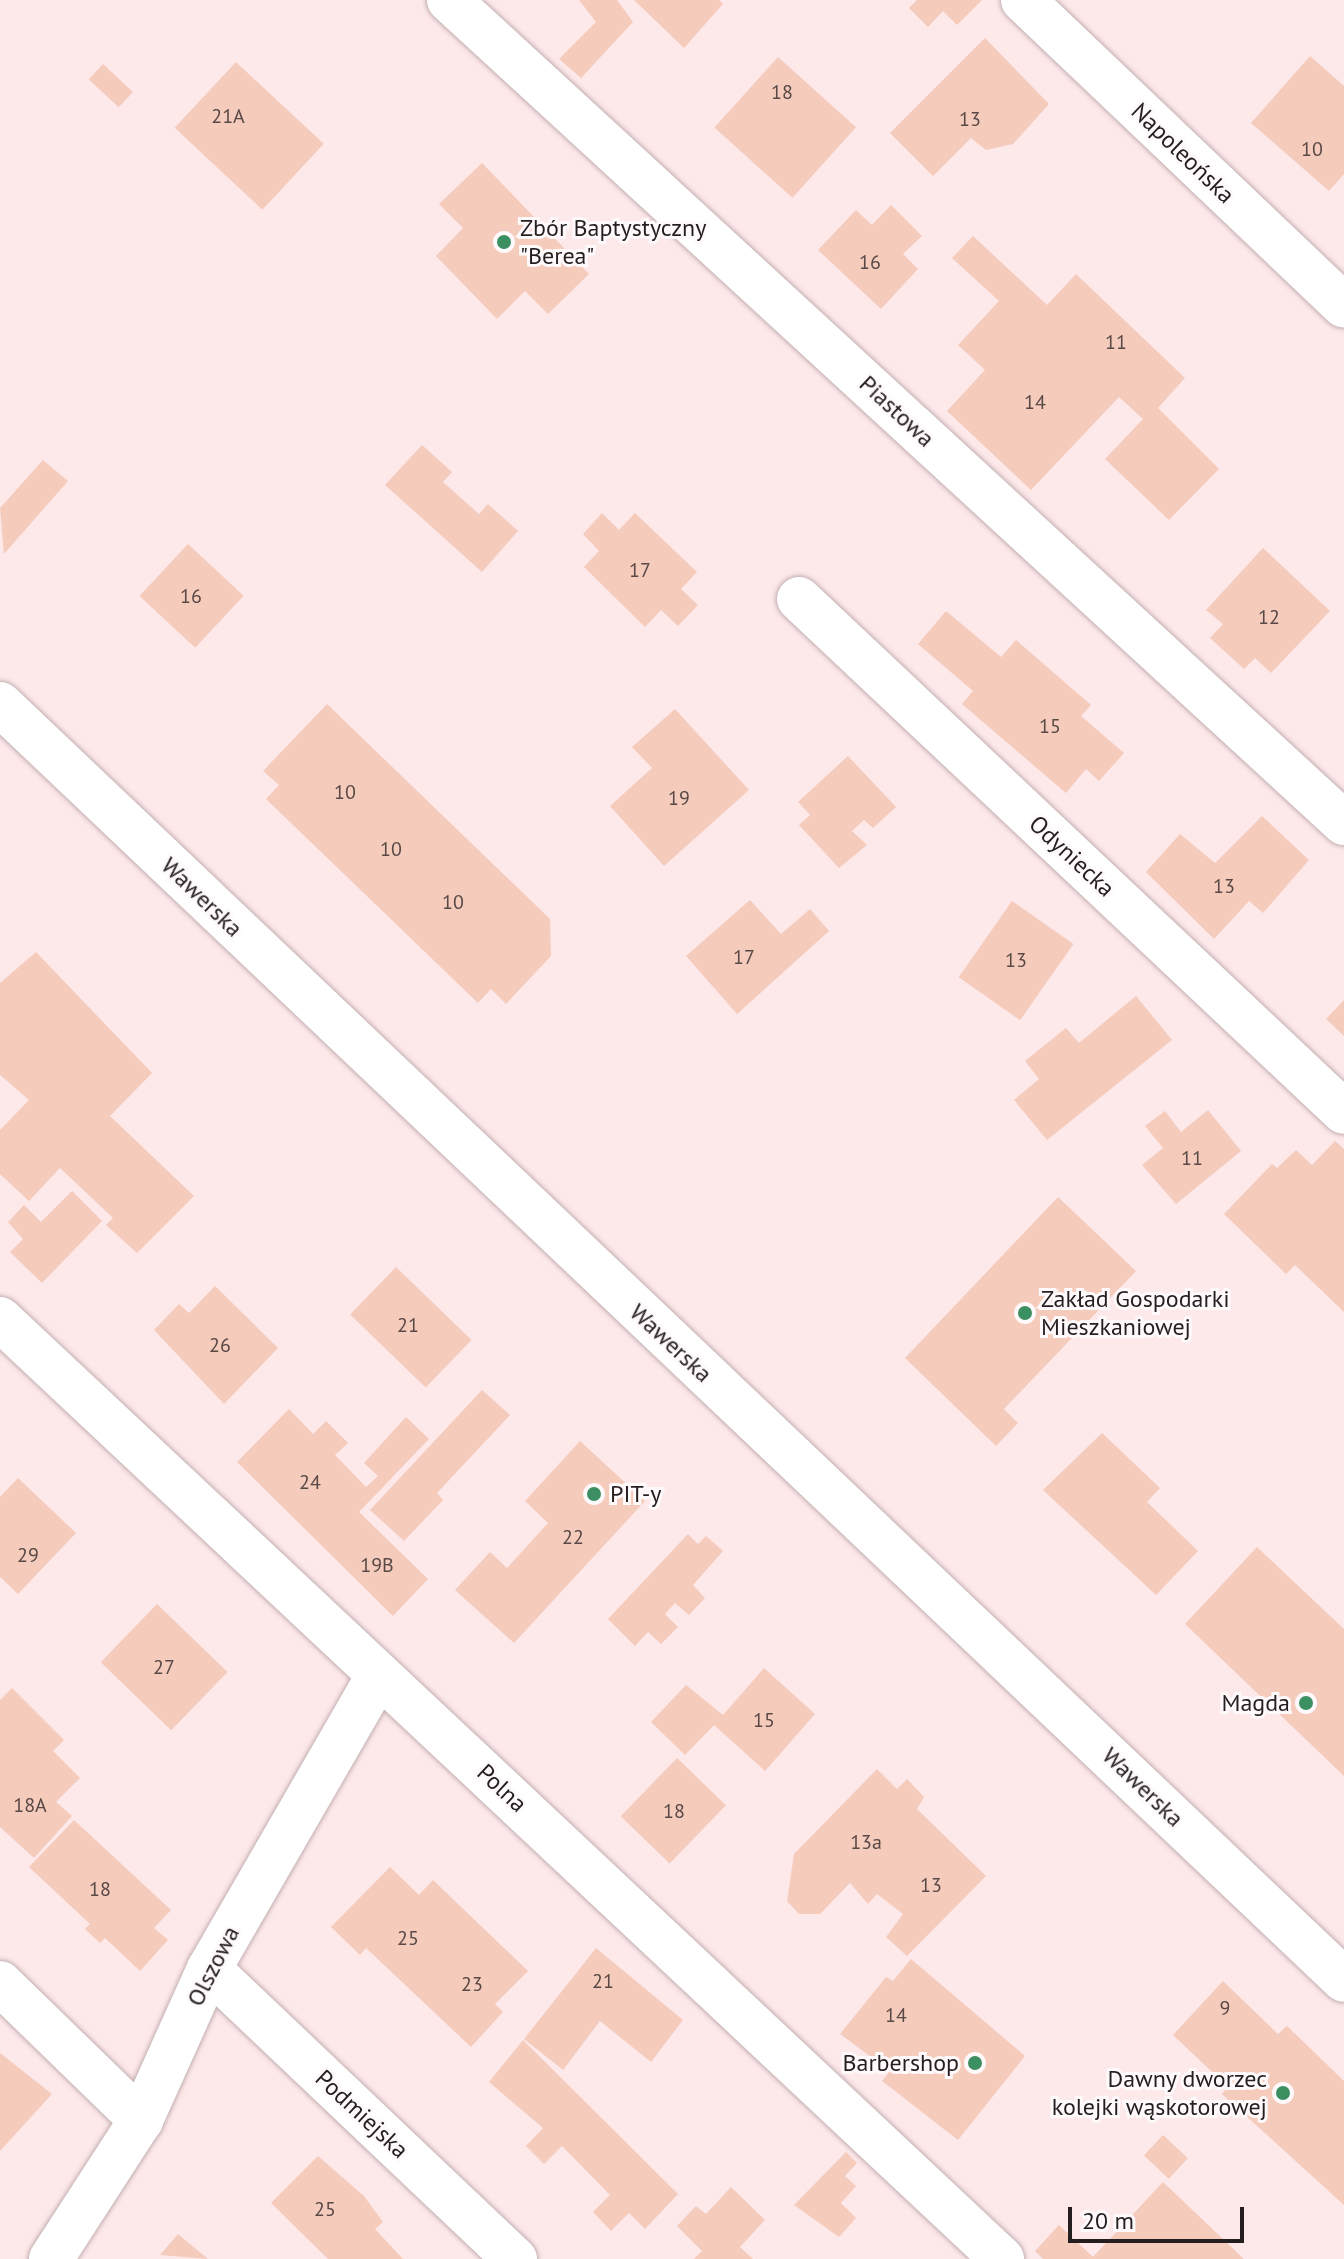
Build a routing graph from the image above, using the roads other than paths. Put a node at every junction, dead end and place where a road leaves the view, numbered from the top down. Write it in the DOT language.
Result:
graph roads {
  1 [pos="449,0"];
  2 [pos="1023,0"];
  3 [pos="1344,306"];
  4 [pos="799,599"];
  5 [pos="0,704"];
  6 [pos="1344,823"];
  7 [pos="1344,1112"];
  8 [pos="0,1319"];
  9 [pos="379,1675"];
  10 [pos="209,1969"];
  11 [pos="1344,1980"];
  12 [pos="0,1983"];
  13 [pos="141,2120"];
  14 [pos="51,2259"];
  15 [pos="515,2259"];
  16 [pos="1002,2259"];
  1 -- 6 [label="street, Piastowa"];
  2 -- 3 [label="street, Napoleońska"];
  4 -- 7 [label="street, Odyniecka"];
  5 -- 11 [label="street, Wawerska"];
  8 -- 9 [label="street, Polna"];
  9 -- 10 [label="street, Olszowa"];
  9 -- 16 [label="street, Polna"];
  10 -- 13 [label="street, Olszowa"];
  10 -- 15 [label="street, Podmiejska"];
  12 -- 13 [label="street"];
  13 -- 14 [label="street, Olszowa"];
}
